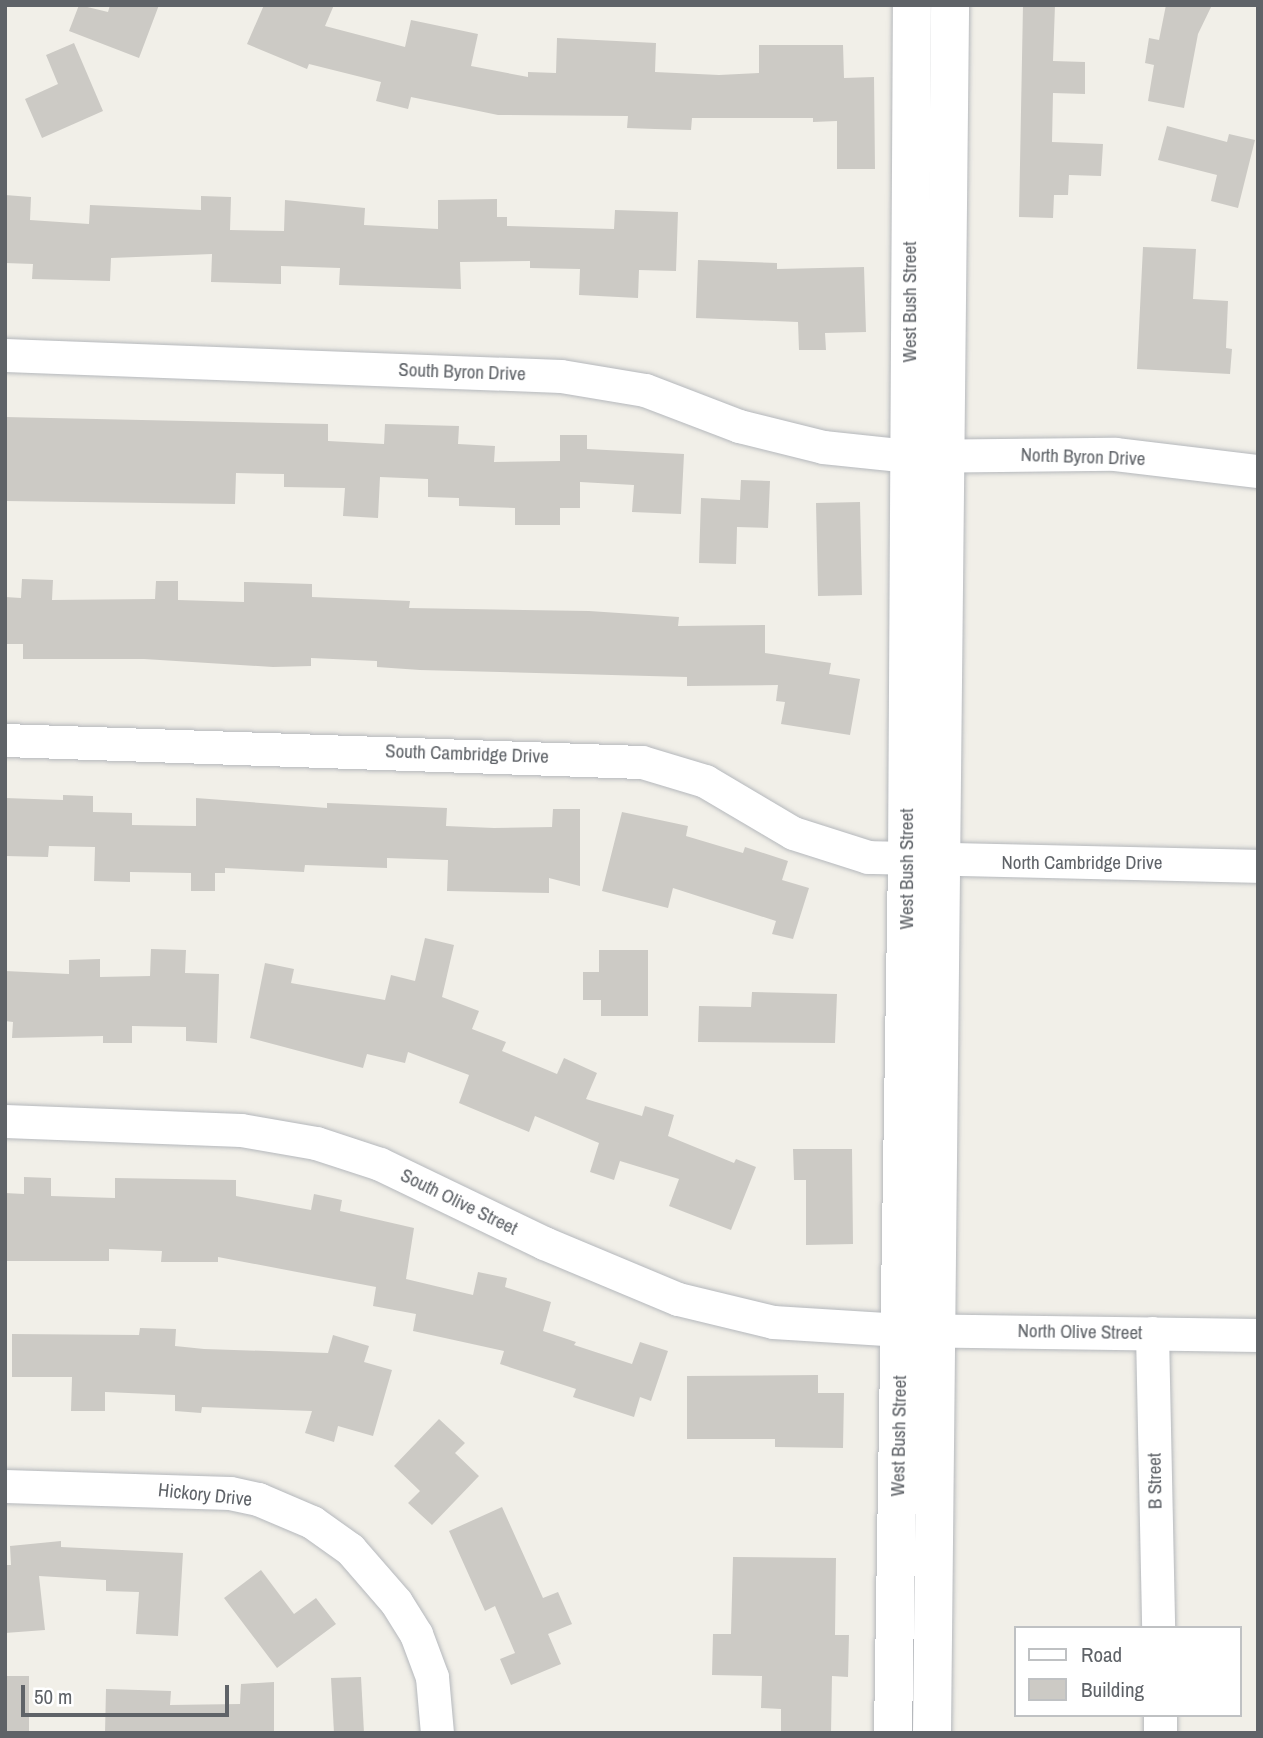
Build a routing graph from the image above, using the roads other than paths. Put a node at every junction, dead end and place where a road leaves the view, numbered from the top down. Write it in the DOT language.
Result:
graph roads {
  1 [pos="912,5"];
  2 [pos="950,5"];
  3 [pos="5,355"];
  4 [pos="927,456"];
  5 [pos="1258,471"];
  6 [pos="5,740"];
  7 [pos="925,862"];
  8 [pos="1258,866"];
  9 [pos="5,1121"];
  10 [pos="901,1330"];
  11 [pos="939,1330"];
  12 [pos="1152,1333"];
  13 [pos="1258,1335"];
  14 [pos="5,1486"];
  15 [pos="1158,1626"];
  16 [pos="438,1733"];
  17 [pos="893,1733"];
  18 [pos="932,1733"];
  1 -- 4 [label="main road, West Bush Street"];
  2 -- 4 [label="main road, West Bush Street"];
  3 -- 4 [label="street, South Byron Drive"];
  4 -- 5 [label="street, North Byron Drive"];
  4 -- 7 [label="main road, West Bush Street"];
  6 -- 7 [label="street, South Cambridge Drive"];
  7 -- 8 [label="street, North Cambridge Drive"];
  7 -- 10 [label="main road, West Bush Street"];
  7 -- 11 [label="main road, West Bush Street"];
  9 -- 10 [label="street, South Olive Street"];
  10 -- 11 [label="street, North Olive Street"];
  10 -- 17 [label="main road, West Bush Street"];
  11 -- 12 [label="street, North Olive Street"];
  11 -- 18 [label="main road, West Bush Street"];
  12 -- 13 [label="street, North Olive Street"];
  12 -- 15 [label="street, B Street"];
  14 -- 16 [label="street, Hickory Drive"];
}
